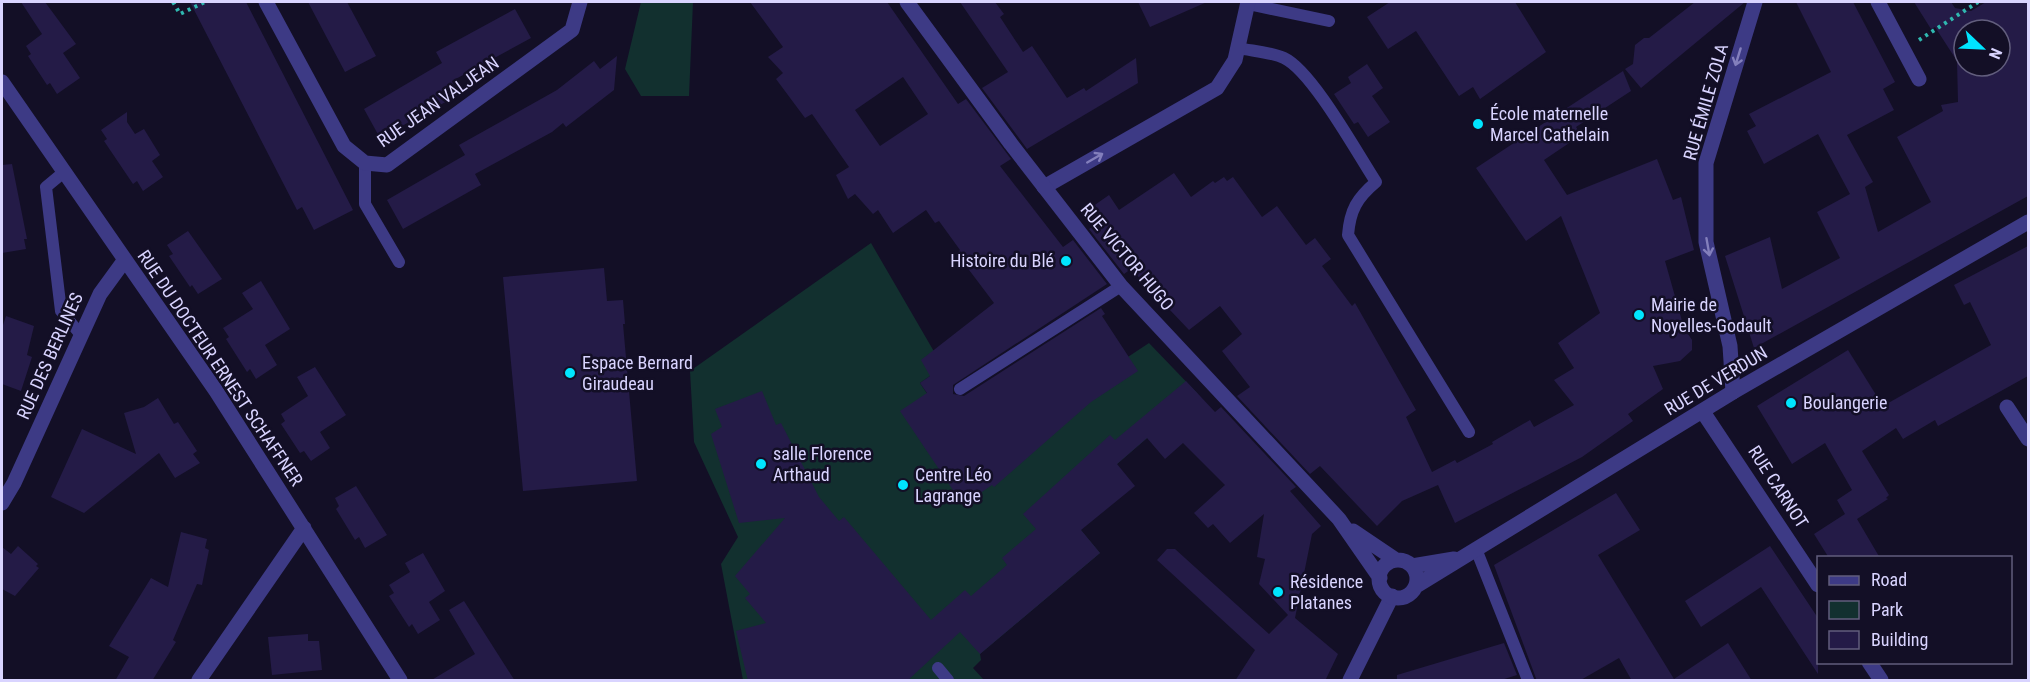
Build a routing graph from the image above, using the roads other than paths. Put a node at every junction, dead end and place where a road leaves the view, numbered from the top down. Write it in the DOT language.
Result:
graph roads {
  1 [pos="266,2"];
  2 [pos="580,2"];
  3 [pos="907,2"];
  4 [pos="1755,2"];
  5 [pos="1878,2"];
  6 [pos="1248,3"];
  7 [pos="1329,21"];
  8 [pos="1238,48"];
  9 [pos="1919,79"];
  10 [pos="2,82"];
  11 [pos="365,163"];
  12 [pos="64,172"];
  13 [pos="1044,187"];
  14 [pos="2028,222"];
  15 [pos="124,261"];
  16 [pos="399,262"];
  17 [pos="1121,286"];
  18 [pos="81,335"];
  19 [pos="960,389"];
  20 [pos="1733,392"];
  21 [pos="2007,407"];
  22 [pos="1703,412"];
  23 [pos="1469,432"];
  24 [pos="2028,439"];
  25 [pos="2,502"];
  26 [pos="1339,519"];
  27 [pos="304,528"];
  28 [pos="1476,549"];
  29 [pos="1457,558"];
  30 [pos="1396,560"];
  31 [pos="1412,566"];
  32 [pos="1380,578"];
  33 [pos="1817,583"];
  34 [pos="1416,585"];
  35 [pos="1392,596"];
  36 [pos="1870,664"];
  37 [pos="938,668"];
  38 [pos="199,681"];
  39 [pos="400,681"];
  40 [pos="948,681"];
  41 [pos="1350,681"];
  42 [pos="1528,681"];
  43 [pos="1881,681"];
  1 -- 11 [label="street, RUE JEAN VALJEAN"];
  2 -- 11 [label="street, RUE JEAN VALJEAN"];
  3 -- 13 [label="street, RUE VICTOR HUGO"];
  4 -- 20 [label="street, RUE ÉMILE ZOLA, one-way"];
  5 -- 9 [label="street"];
  6 -- 7 [label="lane"];
  6 -- 8 [label="street"];
  13 -- 8 [label="street, one-way"];
  8 -- 23 [label="lane"];
  10 -- 12 [label="street, RUE DU DOCTEUR ERNEST SCHAFFNER"];
  11 -- 16 [label="lane"];
  12 -- 15 [label="street, RUE DU DOCTEUR ERNEST SCHAFFNER"];
  12 -- 18 [label="lane"];
  13 -- 17 [label="street, RUE VICTOR HUGO"];
  14 -- 20 [label="street, RUE DE VERDUN"];
  15 -- 18 [label="street, RUE DES BERLINES"];
  15 -- 27 [label="street, RUE DU DOCTEUR ERNEST SCHAFFNER"];
  17 -- 19 [label="lane"];
  17 -- 26 [label="street, RUE VICTOR HUGO"];
  18 -- 25 [label="street, RUE DES BERLINES"];
  20 -- 22 [label="street, RUE DE VERDUN"];
  21 -- 24 [label="street"];
  22 -- 28 [label="street, RUE DE VERDUN"];
  22 -- 33 [label="street, RUE CARNOT"];
  26 -- 30 [label="street, RUE VICTOR HUGO"];
  26 -- 32 [label="street, RUE VICTOR HUGO"];
  27 -- 38 [label="street"];
  27 -- 39 [label="street, RUE DU DOCTEUR ERNEST SCHAFFNER"];
  28 -- 29 [label="street, RUE DE VERDUN"];
  28 -- 42 [label="lane"];
  29 -- 31 [label="street, RUE DE VERDUN"];
  29 -- 34 [label="street, RUE DE VERDUN"];
  30 -- 31 [label="street"];
  30 -- 32 [label="street"];
  31 -- 34 [label="street"];
  32 -- 35 [label="street"];
  34 -- 35 [label="street"];
  35 -- 41 [label="street"];
  36 -- 43 [label="street"];
  37 -- 40 [label="lane"];
}
